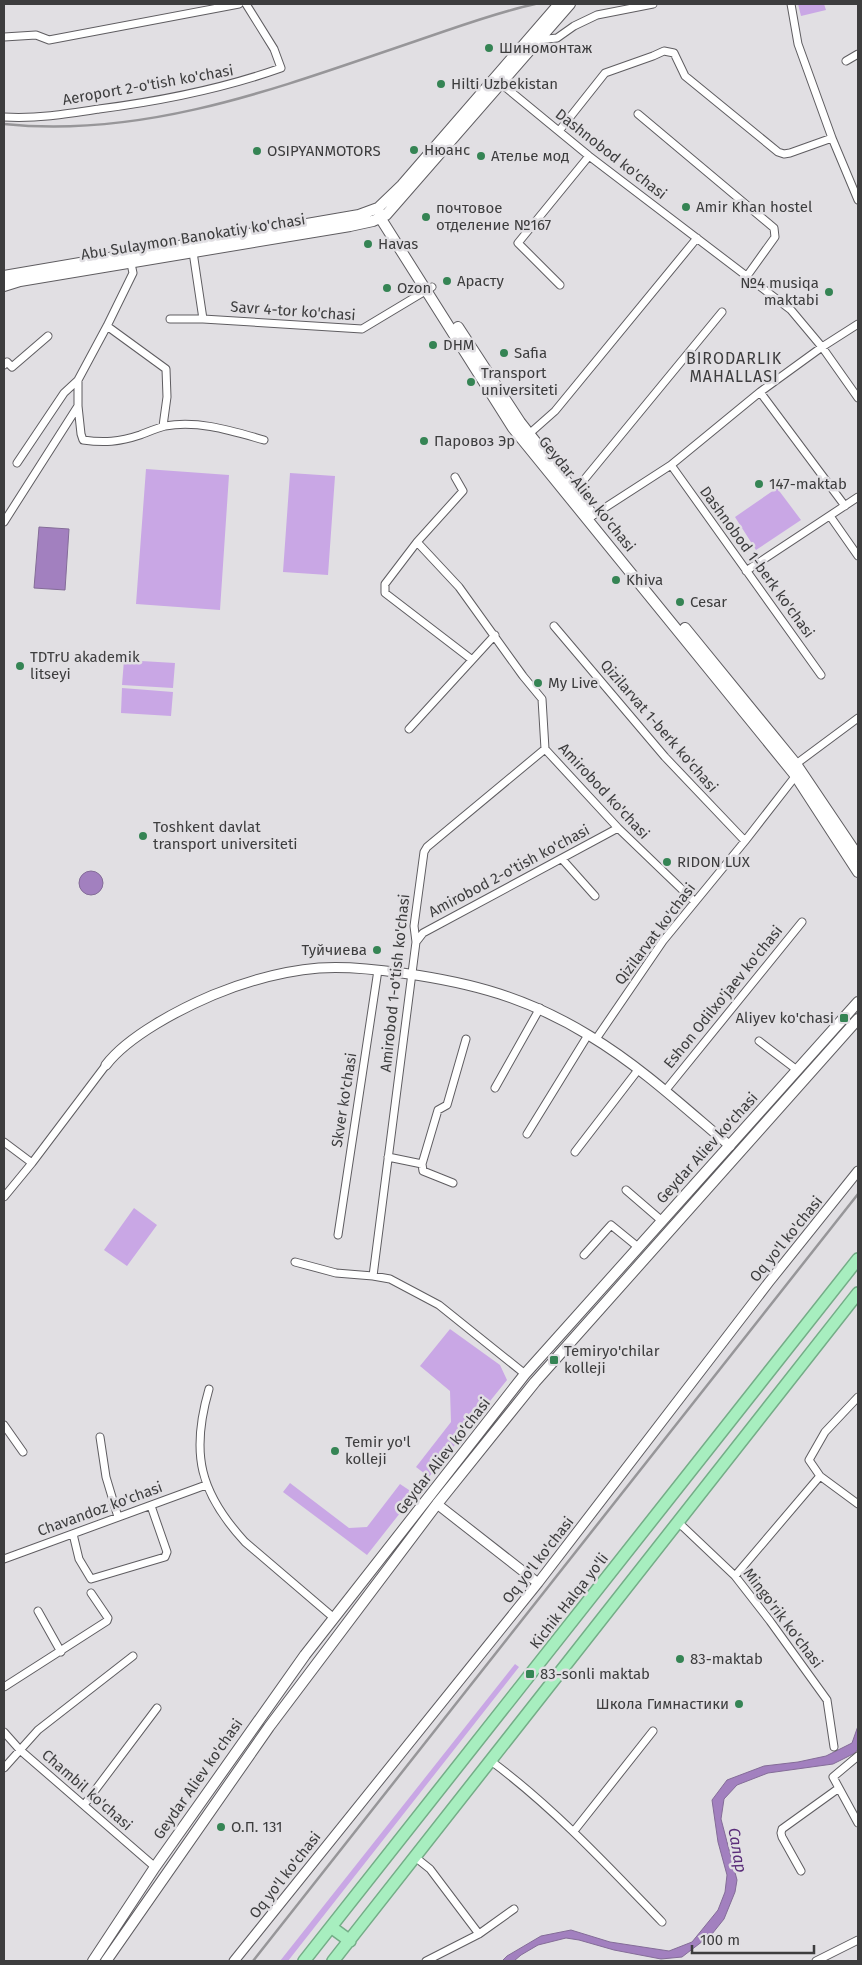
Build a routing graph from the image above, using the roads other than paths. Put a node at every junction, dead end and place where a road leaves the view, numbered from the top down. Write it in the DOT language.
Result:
graph roads {
  1 [pos="239,4"];
  2 [pos="246,4"];
  3 [pos="559,4"];
  4 [pos="570,4"];
  5 [pos="653,4"];
  6 [pos="791,4"];
  7 [pos="4,37"];
  8 [pos="538,40"];
  9 [pos="858,54"];
  10 [pos="846,61"];
  11 [pos="497,81"];
  12 [pos="638,114"];
  13 [pos="4,117"];
  14 [pos="559,131"];
  15 [pos="832,138"];
  16 [pos="589,156"];
  17 [pos="856,187"];
  18 [pos="858,200"];
  19 [pos="382,214"];
  20 [pos="697,238"];
  21 [pos="193,252"];
  22 [pos="130,258"];
  23 [pos="4,276"];
  24 [pos="747,276"];
  25 [pos="560,285"];
  26 [pos="4,286"];
  27 [pos="429,289"];
  28 [pos="722,312"];
  29 [pos="170,318"];
  30 [pos="203,319"];
  31 [pos="858,324"];
  32 [pos="107,326"];
  33 [pos="48,336"];
  34 [pos="822,347"];
  35 [pos="4,365"];
  36 [pos="78,380"];
  37 [pos="760,392"];
  38 [pos="858,398"];
  39 [pos="78,406"];
  40 [pos="516,425"];
  41 [pos="163,426"];
  42 [pos="528,434"];
  43 [pos="264,440"];
  44 [pos="17,463"];
  45 [pos="671,465"];
  46 [pos="455,477"];
  47 [pos="574,492"];
  48 [pos="858,497"];
  49 [pos="845,506"];
  50 [pos="830,516"];
  51 [pos="590,518"];
  52 [pos="4,522"];
  53 [pos="417,542"];
  54 [pos="858,556"];
  55 [pos="746,571"];
  56 [pos="554,626"];
  57 [pos="495,635"];
  58 [pos="471,659"];
  59 [pos="821,675"];
  60 [pos="858,718"];
  61 [pos="409,728"];
  62 [pos="545,749"];
  63 [pos="796,764"];
  64 [pos="794,775"];
  65 [pos="618,828"];
  66 [pos="745,841"];
  67 [pos="858,856"];
  68 [pos="562,859"];
  69 [pos="858,872"];
  70 [pos="595,896"];
  71 [pos="695,902"];
  72 [pos="802,922"];
  73 [pos="416,942"];
  74 [pos="378,970"];
  75 [pos="412,974"];
  76 [pos="858,1002"];
  77 [pos="540,1008"];
  78 [pos="858,1018"];
  79 [pos="837,1025"];
  80 [pos="845,1033"];
  81 [pos="592,1037"];
  82 [pos="466,1039"];
  83 [pos="759,1041"];
  84 [pos="106,1064"];
  85 [pos="638,1070"];
  86 [pos="797,1070"];
  87 [pos="494,1088"];
  88 [pos="665,1091"];
  89 [pos="526,1134"];
  90 [pos="4,1142"];
  91 [pos="734,1149"];
  92 [pos="575,1152"];
  93 [pos="388,1157"];
  94 [pos="32,1163"];
  95 [pos="422,1164"];
  96 [pos="858,1171"];
  97 [pos="453,1183"];
  98 [pos="626,1190"];
  99 [pos="4,1196"];
  100 [pos="662,1221"];
  101 [pos="338,1235"];
  102 [pos="638,1247"];
  103 [pos="584,1255"];
  104 [pos="858,1259"];
  105 [pos="295,1262"];
  106 [pos="373,1276"];
  107 [pos="858,1293"];
  108 [pos="525,1374"];
  109 [pos="535,1382"];
  110 [pos="209,1389"];
  111 [pos="858,1397"];
  112 [pos="4,1425"];
  113 [pos="100,1437"];
  114 [pos="24,1452"];
  115 [pos="820,1476"];
  116 [pos="206,1485"];
  117 [pos="433,1501"];
  118 [pos="858,1504"];
  119 [pos="151,1506"];
  120 [pos="118,1517"];
  121 [pos="678,1522"];
  122 [pos="73,1534"];
  123 [pos="4,1558"];
  124 [pos="735,1576"];
  125 [pos="538,1583"];
  126 [pos="91,1593"];
  127 [pos="38,1611"];
  128 [pos="334,1618"];
  129 [pos="344,1626"];
  130 [pos="61,1652"];
  131 [pos="133,1656"];
  132 [pos="4,1687"];
  133 [pos="157,1708"];
  134 [pos="258,1721"];
  135 [pos="269,1727"];
  136 [pos="653,1731"];
  137 [pos="4,1732"];
  138 [pos="834,1747"];
  139 [pos="20,1750"];
  140 [pos="858,1756"];
  141 [pos="491,1761"];
  142 [pos="4,1768"];
  143 [pos="839,1788"];
  144 [pos="84,1805"];
  145 [pos="858,1823"];
  146 [pos="574,1831"];
  147 [pos="415,1857"];
  148 [pos="155,1867"];
  149 [pos="801,1871"];
  150 [pos="166,1873"];
  151 [pos="514,1909"];
  152 [pos="662,1922"];
  153 [pos="331,1927"];
  154 [pos="479,1934"];
  155 [pos="350,1940"];
  156 [pos="858,1940"];
  157 [pos="93,1961"];
  158 [pos="106,1961"];
  159 [pos="234,1961"];
  160 [pos="304,1961"];
  161 [pos="334,1961"];
  162 [pos="426,1961"];
  163 [pos="816,1961"];
  1 -- 7 [label="street"];
  2 -- 13 [label="street, Aeroport 2-o'tish ko'chasi"];
  3 -- 11 [label="main road"];
  4 -- 8 [label="main road"];
  5 -- 8 [label="street"];
  6 -- 15 [label="street"];
  8 -- 11 [label="main road"];
  9 -- 10 [label="street"];
  11 -- 14 [label="street, Dashnobod ko'chasi"];
  11 -- 19 [label="main road"];
  12 -- 24 [label="street"];
  14 -- 15 [label="street"];
  14 -- 16 [label="street, Dashnobod ko'chasi"];
  15 -- 17 [label="street"];
  16 -- 20 [label="street, Dashnobod ko'chasi"];
  16 -- 25 [label="street"];
  17 -- 18 [label="street"];
  19 -- 21 [label="main road, Abu Sulaymon Banokatiy ko'chasi"];
  19 -- 22 [label="main road, Abu Sulaymon Banokatiy ko'chasi"];
  19 -- 27 [label="main road, Geydar Aliev ko'chasi"];
  20 -- 24 [label="street, Dashnobod ko'chasi"];
  20 -- 42 [label="street"];
  21 -- 22 [label="main road, Abu Sulaymon Banokatiy ko'chasi"];
  21 -- 30 [label="street"];
  22 -- 23 [label="main road, Abu Sulaymon Banokatiy ko'chasi"];
  22 -- 26 [label="main road, Abu Sulaymon Banokatiy ko'chasi"];
  22 -- 32 [label="street"];
  24 -- 34 [label="street, Dashnobod ko'chasi"];
  27 -- 30 [label="street, Savr 4-tor ko'chasi"];
  27 -- 40 [label="main road, Geydar Aliev ko'chasi"];
  28 -- 47 [label="street"];
  29 -- 30 [label="street, Savr 4-tor ko'chasi"];
  31 -- 34 [label="street"];
  32 -- 36 [label="street"];
  32 -- 41 [label="street"];
  33 -- 35 [label="street"];
  34 -- 37 [label="street"];
  34 -- 38 [label="street, Dashnobod ko'chasi"];
  36 -- 39 [label="street"];
  36 -- 44 [label="street"];
  37 -- 45 [label="street"];
  37 -- 49 [label="street"];
  39 -- 41 [label="street"];
  39 -- 52 [label="street"];
  40 -- 42 [label="main road, Geydar Aliev ko'chasi"];
  40 -- 51 [label="main road, Geydar Aliev ko'chasi"];
  41 -- 43 [label="street"];
  42 -- 47 [label="main road, Geydar Aliev ko'chasi"];
  45 -- 51 [label="street"];
  45 -- 55 [label="street, Dashnobod 1-berk ko'chasi"];
  46 -- 53 [label="street"];
  47 -- 51 [label="main road, Geydar Aliev ko'chasi"];
  48 -- 49 [label="street"];
  49 -- 50 [label="street"];
  50 -- 54 [label="street"];
  50 -- 55 [label="street"];
  51 -- 63 [label="main road, Geydar Aliev ko'chasi"];
  51 -- 64 [label="main road, Geydar Aliev ko'chasi"];
  53 -- 57 [label="street, Amirobod ko'chasi"];
  53 -- 58 [label="street"];
  55 -- 59 [label="street, Dashnobod 1-berk ko'chasi"];
  56 -- 66 [label="street, Qizilarvat 1-berk ko'chasi"];
  57 -- 58 [label="street"];
  57 -- 62 [label="street, Amirobod ko'chasi"];
  58 -- 61 [label="street"];
  60 -- 63 [label="street"];
  62 -- 65 [label="street, Amirobod ko'chasi"];
  62 -- 73 [label="street, Amirobod 1-o'tish ko'chasi"];
  63 -- 64 [label="street, Qizilarvat ko'chasi"];
  63 -- 67 [label="main road, Geydar Aliev ko'chasi"];
  64 -- 66 [label="street, Qizilarvat ko'chasi"];
  64 -- 69 [label="main road, Geydar Aliev ko'chasi"];
  65 -- 68 [label="street, Amirobod 2-o'tish ko'chasi"];
  65 -- 71 [label="street, Amirobod ko'chasi"];
  66 -- 71 [label="street, Qizilarvat ko'chasi"];
  68 -- 70 [label="street"];
  68 -- 73 [label="street, Amirobod 2-o'tish ko'chasi"];
  71 -- 81 [label="street, Qizilarvat ko'chasi"];
  72 -- 88 [label="street, Eshon Odilxo'jaev ko'chasi"];
  73 -- 75 [label="street, Amirobod 1-o'tish ko'chasi"];
  74 -- 75 [label="street"];
  74 -- 84 [label="street"];
  74 -- 101 [label="street, Skver ko'chasi"];
  75 -- 77 [label="street"];
  75 -- 93 [label="street, Amirobod 1-o'tish ko'chasi"];
  76 -- 79 [label="main road, Geydar Aliev ko'chasi"];
  77 -- 81 [label="street"];
  77 -- 87 [label="street"];
  78 -- 80 [label="main road, Geydar Aliev ko'chasi"];
  79 -- 80 [label="main road"];
  79 -- 86 [label="main road, Geydar Aliev ko'chasi"];
  80 -- 91 [label="main road, Geydar Aliev ko'chasi"];
  81 -- 85 [label="street"];
  81 -- 89 [label="street, Qizilarvat ko'chasi"];
  82 -- 95 [label="street"];
  83 -- 86 [label="street"];
  84 -- 94 [label="street"];
  85 -- 88 [label="street"];
  85 -- 92 [label="street"];
  86 -- 91 [label="main road, Geydar Aliev ko'chasi"];
  88 -- 91 [label="street"];
  90 -- 94 [label="street"];
  91 -- 100 [label="main road, Geydar Aliev ko'chasi"];
  91 -- 109 [label="main road, Geydar Aliev ko'chasi"];
  93 -- 95 [label="street"];
  93 -- 106 [label="street, Amirobod 1-o'tish ko'chasi"];
  94 -- 99 [label="street"];
  95 -- 97 [label="street"];
  96 -- 125 [label="street, Oq yo'l ko'chasi"];
  98 -- 100 [label="street"];
  100 -- 102 [label="main road, Geydar Aliev ko'chasi"];
  102 -- 103 [label="street"];
  102 -- 108 [label="main road, Geydar Aliev ko'chasi"];
  104 -- 153 [label="highway, Kichik Halqa yo'li"];
  105 -- 106 [label="street"];
  106 -- 108 [label="street"];
  107 -- 121 [label="highway"];
  108 -- 109 [label="main road"];
  108 -- 117 [label="main road, Geydar Aliev ko'chasi"];
  109 -- 117 [label="main road, Geydar Aliev ko'chasi"];
  110 -- 116 [label="street"];
  111 -- 115 [label="street"];
  112 -- 114 [label="street"];
  113 -- 120 [label="street"];
  115 -- 118 [label="street"];
  115 -- 124 [label="street"];
  116 -- 119 [label="street, Chavandoz ko'chasi"];
  116 -- 128 [label="street"];
  117 -- 125 [label="street"];
  117 -- 128 [label="main road, Geydar Aliev ko'chasi"];
  117 -- 129 [label="main road, Geydar Aliev ko'chasi"];
  119 -- 120 [label="street, Chavandoz ko'chasi"];
  119 -- 122 [label="street"];
  120 -- 122 [label="street, Chavandoz ko'chasi"];
  121 -- 124 [label="street, Mingo'rik ko'chasi"];
  121 -- 141 [label="highway"];
  122 -- 123 [label="street, Chavandoz ko'chasi"];
  124 -- 138 [label="street, Mingo'rik ko'chasi"];
  125 -- 159 [label="street, Oq yo'l ko'chasi"];
  126 -- 130 [label="street"];
  127 -- 130 [label="street"];
  128 -- 129 [label="main road"];
  128 -- 134 [label="main road, Geydar Aliev ko'chasi"];
  129 -- 135 [label="main road, Geydar Aliev ko'chasi"];
  130 -- 132 [label="street"];
  131 -- 139 [label="street"];
  133 -- 144 [label="street"];
  134 -- 135 [label="main road"];
  134 -- 148 [label="main road, Geydar Aliev ko'chasi"];
  135 -- 150 [label="main road, Geydar Aliev ko'chasi"];
  136 -- 146 [label="street"];
  137 -- 139 [label="street, Chambil ko'chasi"];
  139 -- 142 [label="street"];
  139 -- 144 [label="street, Chambil ko'chasi"];
  140 -- 143 [label="street"];
  141 -- 146 [label="street"];
  141 -- 147 [label="highway"];
  143 -- 145 [label="street"];
  143 -- 149 [label="street"];
  144 -- 148 [label="street, Chambil ko'chasi"];
  146 -- 152 [label="street"];
  147 -- 154 [label="street"];
  147 -- 155 [label="highway"];
  148 -- 150 [label="main road"];
  148 -- 157 [label="main road, Geydar Aliev ko'chasi"];
  150 -- 158 [label="main road, Geydar Aliev ko'chasi"];
  151 -- 154 [label="street"];
  153 -- 155 [label="highway"];
  153 -- 160 [label="highway, Kichik Halqa yo'li"];
  154 -- 162 [label="street"];
  155 -- 161 [label="highway"];
  156 -- 163 [label="street"];
}
